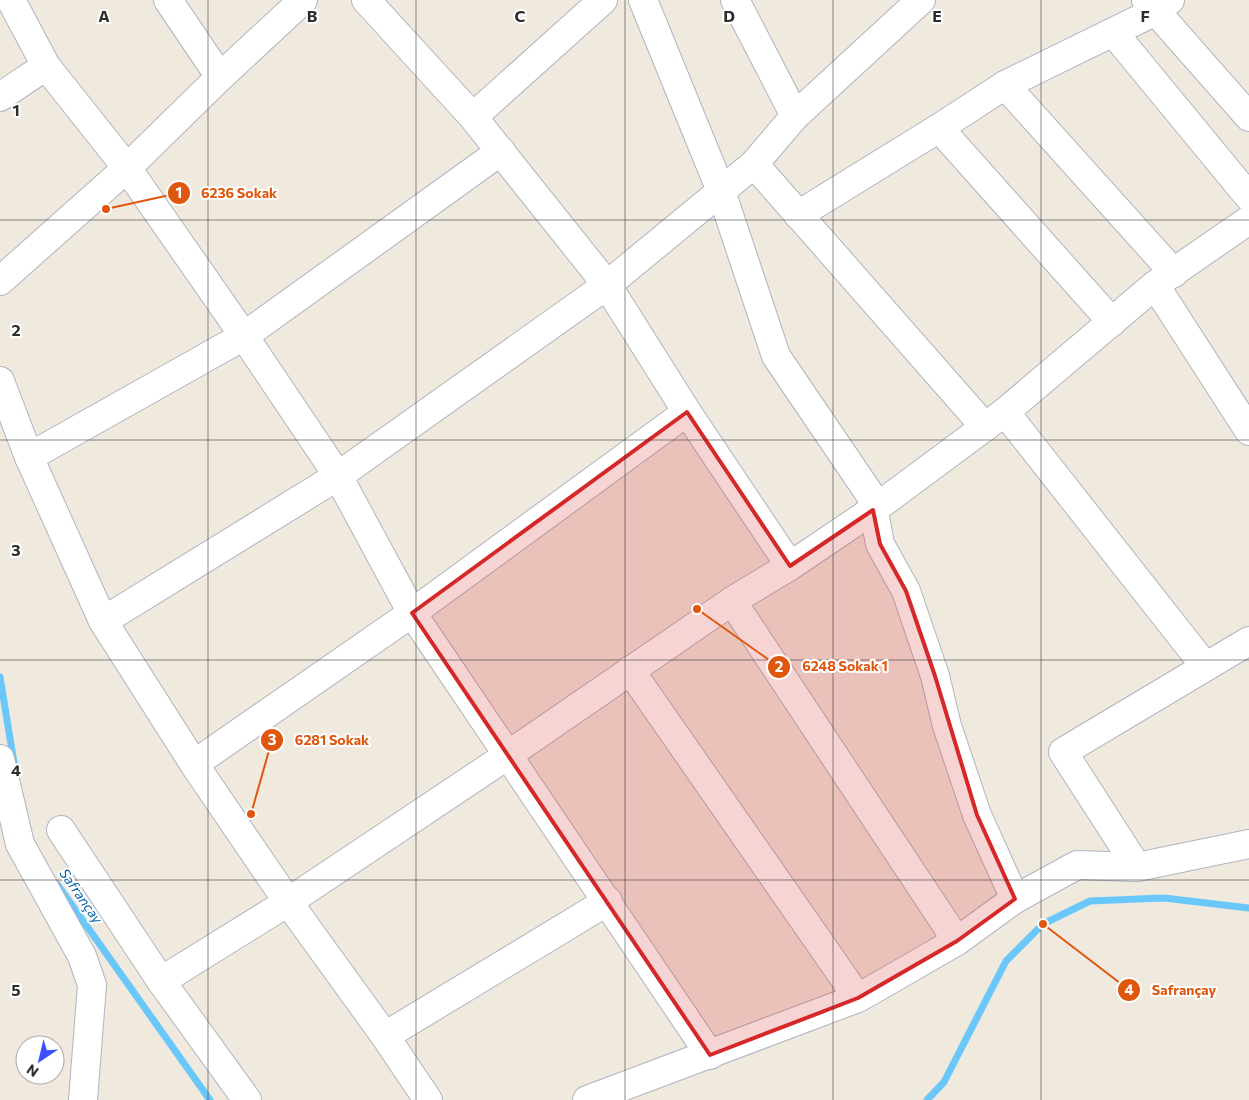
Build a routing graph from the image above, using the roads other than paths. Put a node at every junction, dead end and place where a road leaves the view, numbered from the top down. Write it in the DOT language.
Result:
graph roads {
  1 [pos="11,0"];
  2 [pos="168,0"];
  3 [pos="303,0"];
  4 [pos="366,0"];
  5 [pos="603,0"];
  6 [pos="643,0"];
  7 [pos="735,0"];
  8 [pos="921,0"];
  9 [pos="1157,4"];
  10 [pos="1113,32"];
  11 [pos="46,66"];
  12 [pos="220,77"];
  13 [pos="1005,85"];
  14 [pos="0,97"];
  15 [pos="1248,112"];
  16 [pos="795,116"];
  17 [pos="474,117"];
  18 [pos="939,128"];
  19 [pos="501,151"];
  20 [pos="754,164"];
  21 [pos="127,168"];
  22 [pos="721,191"];
  23 [pos="1249,197"];
  24 [pos="798,215"];
  25 [pos="1249,220"];
  26 [pos="1164,279"];
  27 [pos="0,281"];
  28 [pos="606,285"];
  29 [pos="1112,322"];
  30 [pos="244,336"];
  31 [pos="0,382"];
  32 [pos="687,412"];
  33 [pos="995,420"];
  34 [pos="1249,431"];
  35 [pos="29,457"];
  36 [pos="338,476"];
  37 [pos="873,510"];
  38 [pos="790,566"];
  39 [pos="732,601"];
  40 [pos="412,613"];
  41 [pos="104,621"];
  42 [pos="1249,640"];
  43 [pos="1205,666"];
  44 [pos="630,670"];
  45 [pos="508,755"];
  46 [pos="0,759"];
  47 [pos="194,764"];
  48 [pos="61,830"];
  49 [pos="1249,844"];
  50 [pos="1137,867"];
  51 [pos="1015,899"];
  52 [pos="608,901"];
  53 [pos="288,902"];
  54 [pos="957,941"];
  55 [pos="161,981"];
  56 [pos="858,998"];
  57 [pos="385,1036"];
  58 [pos="710,1055"];
  59 [pos="417,1096"];
  60 [pos="82,1100"];
  61 [pos="247,1100"];
  62 [pos="587,1100"];
  1 -- 11 [label="street"];
  2 -- 12 [label="street"];
  3 -- 12 [label="street"];
  4 -- 17 [label="street"];
  5 -- 17 [label="street"];
  6 -- 22 [label="street"];
  7 -- 16 [label="street"];
  8 -- 16 [label="street"];
  9 -- 10 [label="street"];
  9 -- 15 [label="street"];
  10 -- 13 [label="street"];
  10 -- 23 [label="street"];
  11 -- 14 [label="street"];
  11 -- 21 [label="street"];
  12 -- 21 [label="street"];
  13 -- 18 [label="street"];
  13 -- 26 [label="street"];
  16 -- 20 [label="street"];
  17 -- 19 [label="street"];
  18 -- 24 [label="street"];
  18 -- 29 [label="street"];
  19 -- 28 [label="street"];
  19 -- 30 [label="street"];
  20 -- 22 [label="street"];
  20 -- 24 [label="street"];
  21 -- 27 [label="street"];
  21 -- 30 [label="street"];
  22 -- 28 [label="street"];
  22 -- 37 [label="street"];
  24 -- 33 [label="street"];
  25 -- 26 [label="street"];
  26 -- 29 [label="street"];
  26 -- 34 [label="street"];
  28 -- 32 [label="street"];
  28 -- 36 [label="street"];
  29 -- 33 [label="street"];
  30 -- 35 [label="street"];
  30 -- 36 [label="street"];
  31 -- 35 [label="street"];
  32 -- 38 [label="street"];
  32 -- 40 [label="street"];
  33 -- 37 [label="street"];
  33 -- 43 [label="street"];
  35 -- 41 [label="street"];
  36 -- 40 [label="street"];
  36 -- 41 [label="street"];
  37 -- 38 [label="street"];
  37 -- 51 [label="street"];
  38 -- 39 [label="street"];
  39 -- 44 [label="street"];
  39 -- 54 [label="street"];
  40 -- 45 [label="street"];
  40 -- 47 [label="street"];
  41 -- 47 [label="street"];
  42 -- 43 [label="street"];
  43 -- 50 [label="street"];
  44 -- 45 [label="street"];
  44 -- 56 [label="street"];
  45 -- 52 [label="street"];
  45 -- 53 [label="street"];
  46 -- 60 [label="street"];
  47 -- 53 [label="street"];
  48 -- 55 [label="street"];
  49 -- 50 [label="street"];
  50 -- 51 [label="street"];
  51 -- 54 [label="street"];
  52 -- 57 [label="street"];
  52 -- 58 [label="street"];
  53 -- 55 [label="street"];
  53 -- 57 [label="street"];
  54 -- 56 [label="street"];
  55 -- 61 [label="street"];
  56 -- 58 [label="street"];
  57 -- 59 [label="street"];
  58 -- 62 [label="street"];
}
